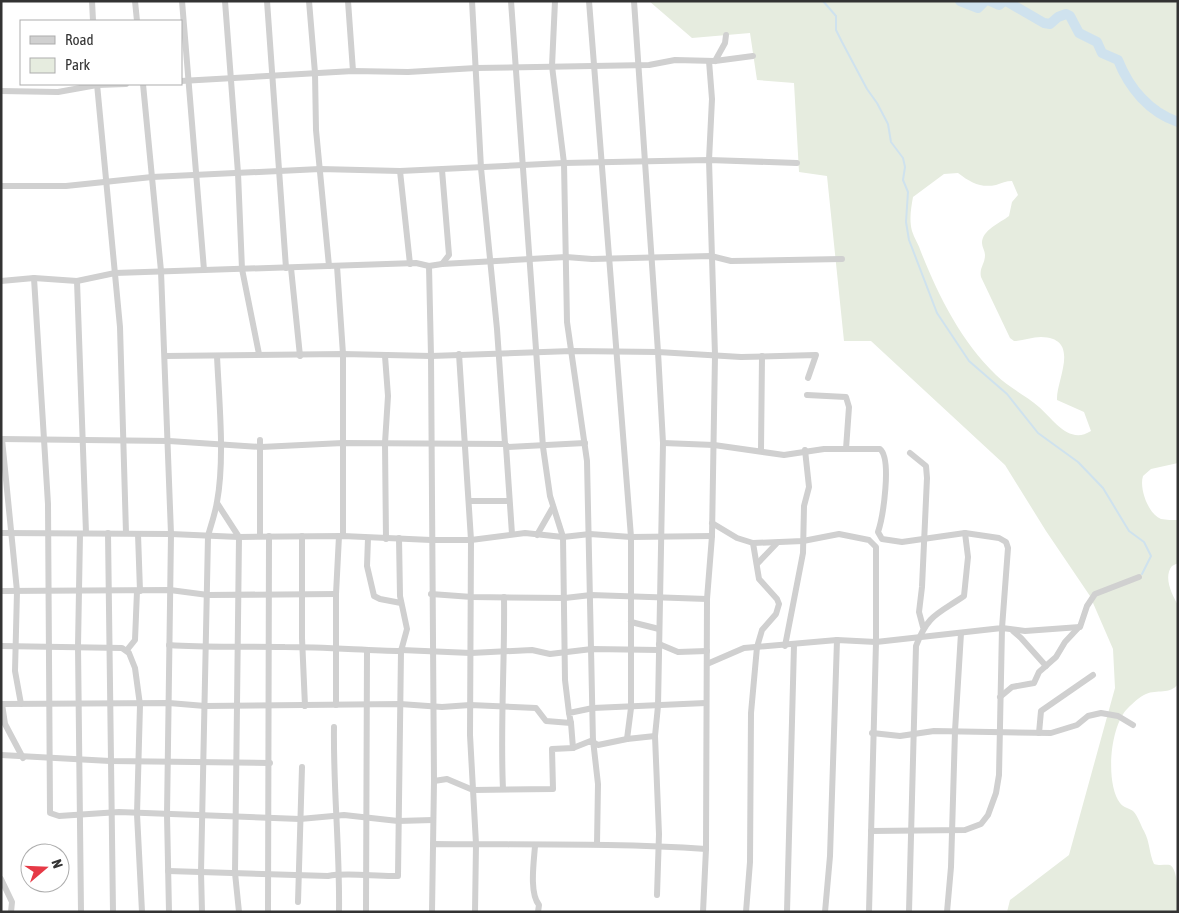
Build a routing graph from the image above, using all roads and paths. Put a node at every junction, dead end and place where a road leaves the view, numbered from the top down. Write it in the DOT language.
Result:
graph roads {
  1 [pos="92,1"];
  2 [pos="135,1"];
  3 [pos="182,1"];
  4 [pos="225,1"];
  5 [pos="267,1"];
  6 [pos="309,1"];
  7 [pos="348,1"];
  8 [pos="472,1"];
  9 [pos="511,1"];
  10 [pos="555,1"];
  11 [pos="589,1"];
  12 [pos="634,1"];
  13 [pos="93,20"];
  14 [pos="137,20"];
  15 [pos="726,35"];
  16 [pos="753,56"];
  17 [pos="712,61"];
  18 [pos="639,65"];
  19 [pos="552,66"];
  20 [pos="596,66"];
  21 [pos="476,68"];
  22 [pos="515,68"];
  23 [pos="353,71"];
  24 [pos="315,73"];
  25 [pos="272,75"];
  26 [pos="229,78"];
  27 [pos="184,80"];
  28 [pos="92,85"];
  29 [pos="97,85"];
  30 [pos="143,85"];
  31 [pos="1,90"];
  32 [pos="709,160"];
  33 [pos="645,162"];
  34 [pos="564,163"];
  35 [pos="602,163"];
  36 [pos="797,163"];
  37 [pos="523,166"];
  38 [pos="481,168"];
  39 [pos="320,170"];
  40 [pos="442,170"];
  41 [pos="400,171"];
  42 [pos="279,172"];
  43 [pos="238,173"];
  44 [pos="195,174"];
  45 [pos="152,176"];
  46 [pos="107,180"];
  47 [pos="1,186"];
  48 [pos="711,256"];
  49 [pos="566,257"];
  50 [pos="610,258"];
  51 [pos="651,258"];
  52 [pos="530,259"];
  53 [pos="842,259"];
  54 [pos="489,261"];
  55 [pos="410,264"];
  56 [pos="442,264"];
  57 [pos="328,266"];
  58 [pos="337,266"];
  59 [pos="429,266"];
  60 [pos="289,268"];
  61 [pos="242,269"];
  62 [pos="204,270"];
  63 [pos="161,271"];
  64 [pos="115,273"];
  65 [pos="34,278"];
  66 [pos="1,281"];
  67 [pos="77,282"];
  68 [pos="572,351"];
  69 [pos="617,352"];
  70 [pos="658,352"];
  71 [pos="259,354"];
  72 [pos="343,354"];
  73 [pos="458,354"];
  74 [pos="498,354"];
  75 [pos="537,354"];
  76 [pos="715,354"];
  77 [pos="165,356"];
  78 [pos="217,356"];
  79 [pos="300,356"];
  80 [pos="385,356"];
  81 [pos="431,356"];
  82 [pos="762,356"];
  83 [pos="808,378"];
  84 [pos="807,395"];
  85 [pos="2,439"];
  86 [pos="42,440"];
  87 [pos="123,440"];
  88 [pos="83,442"];
  89 [pos="663,442"];
  90 [pos="343,443"];
  91 [pos="385,443"];
  92 [pos="464,443"];
  93 [pos="220,444"];
  94 [pos="261,444"];
  95 [pos="585,444"];
  96 [pos="432,445"];
  97 [pos="505,445"];
  98 [pos="714,445"];
  99 [pos="543,447"];
  100 [pos="846,448"];
  101 [pos="762,450"];
  102 [pos="805,450"];
  103 [pos="910,453"];
  104 [pos="469,500"];
  105 [pos="509,501"];
  106 [pos="217,503"];
  107 [pos="553,506"];
  108 [pos="712,524"];
  109 [pos="1,533"];
  110 [pos="12,533"];
  111 [pos="48,533"];
  112 [pos="108,533"];
  113 [pos="126,533"];
  114 [pos="965,533"];
  115 [pos="83,534"];
  116 [pos="138,534"];
  117 [pos="171,534"];
  118 [pos="512,534"];
  119 [pos="590,534"];
  120 [pos="537,535"];
  121 [pos="208,536"];
  122 [pos="260,536"];
  123 [pos="269,536"];
  124 [pos="302,536"];
  125 [pos="341,536"];
  126 [pos="662,536"];
  127 [pos="712,536"];
  128 [pos="239,537"];
  129 [pos="563,537"];
  130 [pos="631,537"];
  131 [pos="368,538"];
  132 [pos="399,538"];
  133 [pos="882,538"];
  134 [pos="386,539"];
  135 [pos="925,539"];
  136 [pos="431,540"];
  137 [pos="471,540"];
  138 [pos="870,540"];
  139 [pos="803,541"];
  140 [pos="753,543"];
  141 [pos="777,543"];
  142 [pos="877,554"];
  143 [pos="757,564"];
  144 [pos="1139,577"];
  145 [pos="107,590"];
  146 [pos="170,590"];
  147 [pos="1,591"];
  148 [pos="17,591"];
  149 [pos="138,591"];
  150 [pos="47,592"];
  151 [pos="78,592"];
  152 [pos="336,594"];
  153 [pos="431,594"];
  154 [pos="208,595"];
  155 [pos="303,595"];
  156 [pos="591,595"];
  157 [pos="239,596"];
  158 [pos="270,596"];
  159 [pos="472,597"];
  160 [pos="504,597"];
  161 [pos="631,597"];
  162 [pos="660,597"];
  163 [pos="565,598"];
  164 [pos="707,599"];
  165 [pos="401,603"];
  166 [pos="631,622"];
  167 [pos="923,627"];
  168 [pos="1079,627"];
  169 [pos="1002,628"];
  170 [pos="659,629"];
  171 [pos="1011,630"];
  172 [pos="961,633"];
  173 [pos="920,637"];
  174 [pos="837,640"];
  175 [pos="876,642"];
  176 [pos="169,644"];
  177 [pos="794,645"];
  178 [pos="1,646"];
  179 [pos="16,646"];
  180 [pos="48,646"];
  181 [pos="78,646"];
  182 [pos="270,646"];
  183 [pos="785,646"];
  184 [pos="108,647"];
  185 [pos="239,647"];
  186 [pos="659,647"];
  187 [pos="757,647"];
  188 [pos="205,648"];
  189 [pos="302,648"];
  190 [pos="592,648"];
  191 [pos="127,650"];
  192 [pos="337,650"];
  193 [pos="367,650"];
  194 [pos="401,650"];
  195 [pos="631,650"];
  196 [pos="432,651"];
  197 [pos="505,651"];
  198 [pos="707,651"];
  199 [pos="471,652"];
  200 [pos="565,652"];
  201 [pos="707,664"];
  202 [pos="1046,666"];
  203 [pos="1093,675"];
  204 [pos="1000,697"];
  205 [pos="48,703"];
  206 [pos="169,703"];
  207 [pos="706,703"];
  208 [pos="2,704"];
  209 [pos="21,704"];
  210 [pos="78,704"];
  211 [pos="109,704"];
  212 [pos="400,704"];
  213 [pos="140,705"];
  214 [pos="336,705"];
  215 [pos="432,705"];
  216 [pos="470,705"];
  217 [pos="205,706"];
  218 [pos="236,706"];
  219 [pos="267,706"];
  220 [pos="305,706"];
  221 [pos="368,706"];
  222 [pos="503,706"];
  223 [pos="658,706"];
  224 [pos="593,708"];
  225 [pos="631,708"];
  226 [pos="569,713"];
  227 [pos="570,722"];
  228 [pos="1134,725"];
  229 [pos="334,727"];
  230 [pos="955,731"];
  231 [pos="872,733"];
  232 [pos="999,733"];
  233 [pos="1039,733"];
  234 [pos="915,734"];
  235 [pos="655,736"];
  236 [pos="627,738"];
  237 [pos="593,740"];
  238 [pos="573,748"];
  239 [pos="1,755"];
  240 [pos="23,758"];
  241 [pos="48,759"];
  242 [pos="79,759"];
  243 [pos="169,760"];
  244 [pos="110,761"];
  245 [pos="137,761"];
  246 [pos="204,762"];
  247 [pos="236,762"];
  248 [pos="270,763"];
  249 [pos="302,767"];
  250 [pos="434,781"];
  251 [pos="503,789"];
  252 [pos="473,790"];
  253 [pos="110,813"];
  254 [pos="137,814"];
  255 [pos="167,815"];
  256 [pos="338,815"];
  257 [pos="79,816"];
  258 [pos="203,817"];
  259 [pos="236,818"];
  260 [pos="367,818"];
  261 [pos="269,819"];
  262 [pos="300,819"];
  263 [pos="433,820"];
  264 [pos="398,821"];
  265 [pos="871,831"];
  266 [pos="910,832"];
  267 [pos="951,832"];
  268 [pos="433,844"];
  269 [pos="476,844"];
  270 [pos="597,844"];
  271 [pos="535,846"];
  272 [pos="658,846"];
  273 [pos="706,849"];
  274 [pos="168,871"];
  275 [pos="201,872"];
  276 [pos="234,873"];
  277 [pos="268,874"];
  278 [pos="340,874"];
  279 [pos="298,875"];
  280 [pos="366,877"];
  281 [pos="1,879"];
  282 [pos="657,895"];
  283 [pos="298,902"];
  284 [pos="11,912"];
  285 [pos="81,912"];
  286 [pos="113,912"];
  287 [pos="142,912"];
  288 [pos="169,912"];
  289 [pos="202,912"];
  290 [pos="239,912"];
  291 [pos="268,912"];
  292 [pos="339,912"];
  293 [pos="366,912"];
  294 [pos="432,912"];
  295 [pos="436,912"];
  296 [pos="475,912"];
  297 [pos="538,912"];
  298 [pos="703,912"];
  299 [pos="746,912"];
  300 [pos="787,912"];
  301 [pos="825,912"];
  302 [pos="869,912"];
  303 [pos="909,912"];
  304 [pos="947,912"];
  1 -- 13 [label="street"];
  2 -- 14 [label="street"];
  3 -- 27 [label="street"];
  4 -- 26 [label="street"];
  5 -- 25 [label="street"];
  6 -- 24 [label="street"];
  7 -- 23 [label="street"];
  8 -- 21 [label="street"];
  9 -- 22 [label="street"];
  10 -- 19 [label="street"];
  11 -- 20 [label="street"];
  12 -- 18 [label="street"];
  15 -- 17 [label="street"];
  16 -- 17 [label="street"];
  17 -- 18 [label="street"];
  17 -- 32 [label="street"];
  18 -- 20 [label="street"];
  18 -- 33 [label="street"];
  19 -- 20 [label="street"];
  19 -- 22 [label="street"];
  19 -- 34 [label="street"];
  20 -- 35 [label="street"];
  21 -- 22 [label="street"];
  21 -- 23 [label="street"];
  21 -- 38 [label="street"];
  22 -- 37 [label="street"];
  23 -- 24 [label="street"];
  24 -- 25 [label="street"];
  24 -- 39 [label="street"];
  25 -- 26 [label="street"];
  25 -- 42 [label="street"];
  26 -- 27 [label="street"];
  26 -- 43 [label="street"];
  27 -- 44 [label="street"];
  28 -- 31 [label="street"];
  29 -- 46 [label="street"];
  30 -- 45 [label="street"];
  32 -- 33 [label="street"];
  32 -- 36 [label="street"];
  32 -- 48 [label="street"];
  33 -- 35 [label="street"];
  33 -- 51 [label="street"];
  34 -- 35 [label="street"];
  34 -- 37 [label="street"];
  34 -- 49 [label="street"];
  35 -- 50 [label="street"];
  37 -- 38 [label="street"];
  37 -- 52 [label="street"];
  38 -- 40 [label="street"];
  38 -- 54 [label="street"];
  39 -- 41 [label="street"];
  39 -- 42 [label="street"];
  39 -- 57 [label="street"];
  40 -- 41 [label="street"];
  40 -- 56 [label="street"];
  41 -- 55 [label="street"];
  42 -- 43 [label="street"];
  42 -- 60 [label="street"];
  43 -- 44 [label="street"];
  43 -- 61 [label="street"];
  44 -- 45 [label="street"];
  44 -- 62 [label="street"];
  45 -- 46 [label="street"];
  45 -- 63 [label="street"];
  46 -- 47 [label="street"];
  46 -- 64 [label="street"];
  48 -- 51 [label="street"];
  48 -- 53 [label="street"];
  48 -- 76 [label="street"];
  49 -- 50 [label="street"];
  49 -- 52 [label="street"];
  49 -- 68 [label="street"];
  50 -- 51 [label="street"];
  50 -- 69 [label="street"];
  51 -- 70 [label="street"];
  52 -- 54 [label="street"];
  52 -- 75 [label="street"];
  54 -- 56 [label="street"];
  54 -- 74 [label="street"];
  55 -- 58 [label="street"];
  55 -- 59 [label="street"];
  56 -- 59 [label="street"];
  57 -- 58 [label="street"];
  57 -- 60 [label="street"];
  58 -- 72 [label="street"];
  59 -- 81 [label="street"];
  60 -- 61 [label="street"];
  60 -- 79 [label="street"];
  61 -- 62 [label="street"];
  61 -- 71 [label="street"];
  62 -- 63 [label="street"];
  63 -- 64 [label="street"];
  63 -- 77 [label="street"];
  64 -- 67 [label="street"];
  64 -- 87 [label="street"];
  65 -- 66 [label="street"];
  65 -- 67 [label="street"];
  65 -- 86 [label="street"];
  67 -- 88 [label="street"];
  68 -- 69 [label="street"];
  68 -- 75 [label="street"];
  68 -- 95 [label="street"];
  69 -- 70 [label="street"];
  69 -- 130 [label="street"];
  70 -- 76 [label="street"];
  70 -- 89 [label="street"];
  71 -- 78 [label="street"];
  71 -- 79 [label="street"];
  72 -- 79 [label="street"];
  72 -- 80 [label="street"];
  72 -- 90 [label="street"];
  73 -- 74 [label="street"];
  73 -- 81 [label="street"];
  73 -- 92 [label="street"];
  74 -- 75 [label="street"];
  74 -- 97 [label="street"];
  75 -- 99 [label="street"];
  76 -- 82 [label="street"];
  76 -- 98 [label="street"];
  77 -- 78 [label="street"];
  77 -- 117 [label="street"];
  78 -- 93 [label="street"];
  80 -- 81 [label="street"];
  80 -- 91 [label="street"];
  81 -- 96 [label="street"];
  82 -- 83 [label="street"];
  82 -- 101 [label="street"];
  84 -- 100 [label="street"];
  85 -- 86 [label="street"];
  85 -- 110 [label="street"];
  86 -- 88 [label="street"];
  86 -- 111 [label="street"];
  87 -- 88 [label="street"];
  87 -- 93 [label="street"];
  87 -- 113 [label="street"];
  88 -- 115 [label="street"];
  89 -- 98 [label="street"];
  89 -- 126 [label="street"];
  90 -- 91 [label="street"];
  90 -- 94 [label="street"];
  90 -- 125 [label="street"];
  91 -- 96 [label="street"];
  91 -- 134 [label="street"];
  92 -- 96 [label="street"];
  92 -- 97 [label="street"];
  92 -- 104 [label="street"];
  93 -- 94 [label="street"];
  93 -- 106 [label="street"];
  94 -- 122 [label="street"];
  95 -- 99 [label="street"];
  95 -- 119 [label="street"];
  96 -- 136 [label="street"];
  97 -- 99 [label="street"];
  97 -- 105 [label="street"];
  98 -- 101 [label="street"];
  98 -- 108 [label="street"];
  99 -- 107 [label="street"];
  100 -- 102 [label="street"];
  100 -- 133 [label="street"];
  101 -- 102 [label="street"];
  102 -- 139 [label="street"];
  103 -- 135 [label="street"];
  104 -- 105 [label="street"];
  104 -- 137 [label="street"];
  105 -- 118 [label="street"];
  106 -- 121 [label="street"];
  106 -- 128 [label="street"];
  107 -- 120 [label="street"];
  107 -- 129 [label="street"];
  108 -- 127 [label="street"];
  108 -- 140 [label="street"];
  109 -- 110 [label="street"];
  110 -- 111 [label="street"];
  110 -- 148 [label="street"];
  111 -- 115 [label="street"];
  111 -- 150 [label="street"];
  112 -- 113 [label="street"];
  112 -- 115 [label="street"];
  112 -- 145 [label="street"];
  113 -- 116 [label="street"];
  114 -- 135 [label="street"];
  114 -- 167 [label="street"];
  114 -- 169 [label="street"];
  115 -- 151 [label="street"];
  116 -- 117 [label="street"];
  116 -- 149 [label="street"];
  117 -- 121 [label="street"];
  117 -- 146 [label="street"];
  118 -- 120 [label="street"];
  118 -- 137 [label="street"];
  119 -- 129 [label="street"];
  119 -- 130 [label="street"];
  119 -- 156 [label="street"];
  120 -- 129 [label="street"];
  121 -- 128 [label="street"];
  121 -- 154 [label="street"];
  122 -- 123 [label="street"];
  122 -- 128 [label="street"];
  123 -- 124 [label="street"];
  123 -- 158 [label="street"];
  124 -- 125 [label="street"];
  124 -- 155 [label="street"];
  125 -- 131 [label="street"];
  125 -- 152 [label="street"];
  126 -- 127 [label="street"];
  126 -- 130 [label="street"];
  126 -- 162 [label="street"];
  127 -- 164 [label="street"];
  128 -- 157 [label="street"];
  129 -- 163 [label="street"];
  130 -- 161 [label="street"];
  131 -- 134 [label="street"];
  131 -- 165 [label="street"];
  132 -- 134 [label="street"];
  132 -- 136 [label="street"];
  132 -- 165 [label="street"];
  133 -- 135 [label="street"];
  133 -- 138 [label="street"];
  133 -- 142 [label="street"];
  135 -- 167 [label="street"];
  136 -- 137 [label="street"];
  136 -- 153 [label="street"];
  137 -- 159 [label="street"];
  138 -- 139 [label="street"];
  138 -- 142 [label="street"];
  139 -- 141 [label="street"];
  139 -- 183 [label="street"];
  140 -- 141 [label="street"];
  140 -- 143 [label="street"];
  141 -- 143 [label="street"];
  142 -- 175 [label="street"];
  143 -- 187 [label="street"];
  144 -- 168 [label="street"];
  145 -- 149 [label="street"];
  145 -- 151 [label="street"];
  145 -- 184 [label="street"];
  146 -- 149 [label="street"];
  146 -- 154 [label="street"];
  146 -- 176 [label="street"];
  147 -- 148 [label="street"];
  148 -- 150 [label="street"];
  148 -- 179 [label="street"];
  149 -- 191 [label="street"];
  150 -- 151 [label="street"];
  150 -- 180 [label="street"];
  151 -- 181 [label="street"];
  152 -- 155 [label="street"];
  152 -- 192 [label="street"];
  153 -- 159 [label="street"];
  153 -- 196 [label="street"];
  154 -- 157 [label="street"];
  154 -- 188 [label="street"];
  155 -- 158 [label="street"];
  155 -- 189 [label="street"];
  156 -- 161 [label="street"];
  156 -- 163 [label="street"];
  156 -- 190 [label="street"];
  157 -- 158 [label="street"];
  157 -- 185 [label="street"];
  158 -- 182 [label="street"];
  159 -- 160 [label="street"];
  159 -- 199 [label="street"];
  160 -- 163 [label="street"];
  160 -- 197 [label="street"];
  161 -- 162 [label="street"];
  161 -- 166 [label="street"];
  162 -- 164 [label="street"];
  162 -- 170 [label="street"];
  163 -- 200 [label="street"];
  164 -- 198 [label="street"];
  165 -- 194 [label="street"];
  166 -- 170 [label="street"];
  166 -- 195 [label="street"];
  167 -- 173 [label="street"];
  168 -- 171 [label="street"];
  168 -- 202 [label="street"];
  169 -- 171 [label="street"];
  169 -- 172 [label="street"];
  169 -- 204 [label="street"];
  170 -- 186 [label="street"];
  171 -- 202 [label="street"];
  172 -- 173 [label="street"];
  172 -- 230 [label="street"];
  173 -- 175 [label="street"];
  173 -- 234 [label="street"];
  174 -- 175 [label="street"];
  174 -- 177 [label="street"];
  174 -- 301 [label="street"];
  175 -- 231 [label="street"];
  176 -- 188 [label="street"];
  176 -- 206 [label="street"];
  177 -- 183 [label="street"];
  177 -- 300 [label="street"];
  178 -- 179 [label="street"];
  179 -- 180 [label="street"];
  179 -- 209 [label="street"];
  180 -- 181 [label="street"];
  180 -- 205 [label="street"];
  181 -- 184 [label="street"];
  181 -- 210 [label="street"];
  182 -- 185 [label="street"];
  182 -- 189 [label="street"];
  182 -- 219 [label="street"];
  183 -- 187 [label="street"];
  184 -- 191 [label="street"];
  184 -- 211 [label="street"];
  185 -- 188 [label="street"];
  185 -- 218 [label="street"];
  186 -- 195 [label="street"];
  186 -- 198 [label="street"];
  186 -- 223 [label="street"];
  187 -- 201 [label="street"];
  187 -- 299 [label="street"];
  188 -- 217 [label="street"];
  189 -- 192 [label="street"];
  189 -- 220 [label="street"];
  190 -- 195 [label="street"];
  190 -- 200 [label="street"];
  190 -- 224 [label="street"];
  191 -- 213 [label="street"];
  192 -- 193 [label="street"];
  192 -- 214 [label="street"];
  193 -- 194 [label="street"];
  193 -- 221 [label="street"];
  194 -- 196 [label="street"];
  194 -- 212 [label="street"];
  195 -- 225 [label="street"];
  196 -- 199 [label="street"];
  196 -- 215 [label="street"];
  197 -- 199 [label="street"];
  197 -- 200 [label="street"];
  197 -- 222 [label="street"];
  198 -- 201 [label="street"];
  199 -- 216 [label="street"];
  200 -- 226 [label="street"];
  201 -- 207 [label="street"];
  202 -- 204 [label="street"];
  203 -- 233 [label="street"];
  204 -- 232 [label="street"];
  205 -- 209 [label="street"];
  205 -- 210 [label="street"];
  205 -- 241 [label="street"];
  206 -- 213 [label="street"];
  206 -- 217 [label="street"];
  206 -- 243 [label="street"];
  207 -- 223 [label="street"];
  207 -- 273 [label="street"];
  208 -- 209 [label="street"];
  208 -- 240 [label="street"];
  210 -- 211 [label="street"];
  210 -- 242 [label="street"];
  211 -- 213 [label="street"];
  211 -- 244 [label="street"];
  212 -- 215 [label="street"];
  212 -- 221 [label="street"];
  212 -- 264 [label="street"];
  213 -- 245 [label="street"];
  214 -- 220 [label="street"];
  214 -- 221 [label="street"];
  215 -- 216 [label="street"];
  215 -- 250 [label="street"];
  216 -- 222 [label="street"];
  216 -- 252 [label="street"];
  217 -- 218 [label="street"];
  217 -- 246 [label="street"];
  218 -- 219 [label="street"];
  218 -- 247 [label="street"];
  219 -- 220 [label="street"];
  219 -- 248 [label="street"];
  221 -- 260 [label="street"];
  222 -- 227 [label="street"];
  222 -- 251 [label="street"];
  223 -- 225 [label="street"];
  223 -- 235 [label="street"];
  224 -- 225 [label="street"];
  224 -- 226 [label="street"];
  224 -- 237 [label="street"];
  225 -- 236 [label="street"];
  226 -- 227 [label="street"];
  227 -- 238 [label="street"];
  228 -- 233 [label="street"];
  229 -- 256 [label="street"];
  230 -- 232 [label="street"];
  230 -- 234 [label="street"];
  230 -- 267 [label="street"];
  231 -- 234 [label="street"];
  231 -- 265 [label="street"];
  232 -- 233 [label="street"];
  232 -- 267 [label="street"];
  234 -- 266 [label="street"];
  235 -- 236 [label="street"];
  235 -- 272 [label="street"];
  236 -- 237 [label="street"];
  237 -- 238 [label="street"];
  237 -- 270 [label="street"];
  238 -- 251 [label="street"];
  239 -- 240 [label="street"];
  240 -- 241 [label="street"];
  241 -- 242 [label="street"];
  241 -- 257 [label="street"];
  242 -- 244 [label="street"];
  242 -- 257 [label="street"];
  243 -- 245 [label="street"];
  243 -- 246 [label="street"];
  243 -- 255 [label="street"];
  244 -- 245 [label="street"];
  244 -- 253 [label="street"];
  245 -- 254 [label="street"];
  246 -- 247 [label="street"];
  246 -- 258 [label="street"];
  247 -- 248 [label="street"];
  247 -- 259 [label="street"];
  248 -- 261 [label="street"];
  249 -- 262 [label="street"];
  250 -- 252 [label="street"];
  250 -- 263 [label="street"];
  251 -- 252 [label="street"];
  252 -- 269 [label="street"];
  253 -- 254 [label="street"];
  253 -- 257 [label="street"];
  253 -- 286 [label="street"];
  254 -- 255 [label="street"];
  254 -- 287 [label="street"];
  255 -- 258 [label="street"];
  255 -- 274 [label="street"];
  256 -- 260 [label="street"];
  256 -- 262 [label="street"];
  256 -- 278 [label="street"];
  257 -- 285 [label="street"];
  258 -- 259 [label="street"];
  258 -- 275 [label="street"];
  259 -- 261 [label="street"];
  259 -- 276 [label="street"];
  260 -- 264 [label="street"];
  260 -- 280 [label="street"];
  261 -- 262 [label="street"];
  261 -- 277 [label="street"];
  262 -- 279 [label="street"];
  263 -- 264 [label="street"];
  263 -- 268 [label="street"];
  264 -- 280 [label="street"];
  265 -- 266 [label="street"];
  265 -- 302 [label="street"];
  266 -- 267 [label="street"];
  266 -- 303 [label="street"];
  267 -- 304 [label="street"];
  268 -- 269 [label="street"];
  268 -- 294 [label="street"];
  268 -- 295 [label="street"];
  269 -- 271 [label="street"];
  269 -- 296 [label="street"];
  270 -- 271 [label="street"];
  270 -- 272 [label="street"];
  271 -- 297 [label="street"];
  272 -- 273 [label="street"];
  272 -- 282 [label="street"];
  273 -- 298 [label="street"];
  274 -- 275 [label="street"];
  274 -- 288 [label="street"];
  275 -- 276 [label="street"];
  275 -- 289 [label="street"];
  276 -- 277 [label="street"];
  276 -- 290 [label="street"];
  277 -- 279 [label="street"];
  277 -- 291 [label="street"];
  278 -- 279 [label="street"];
  278 -- 280 [label="street"];
  278 -- 292 [label="street"];
  279 -- 283 [label="street"];
  280 -- 293 [label="street"];
  281 -- 284 [label="street"];
}
